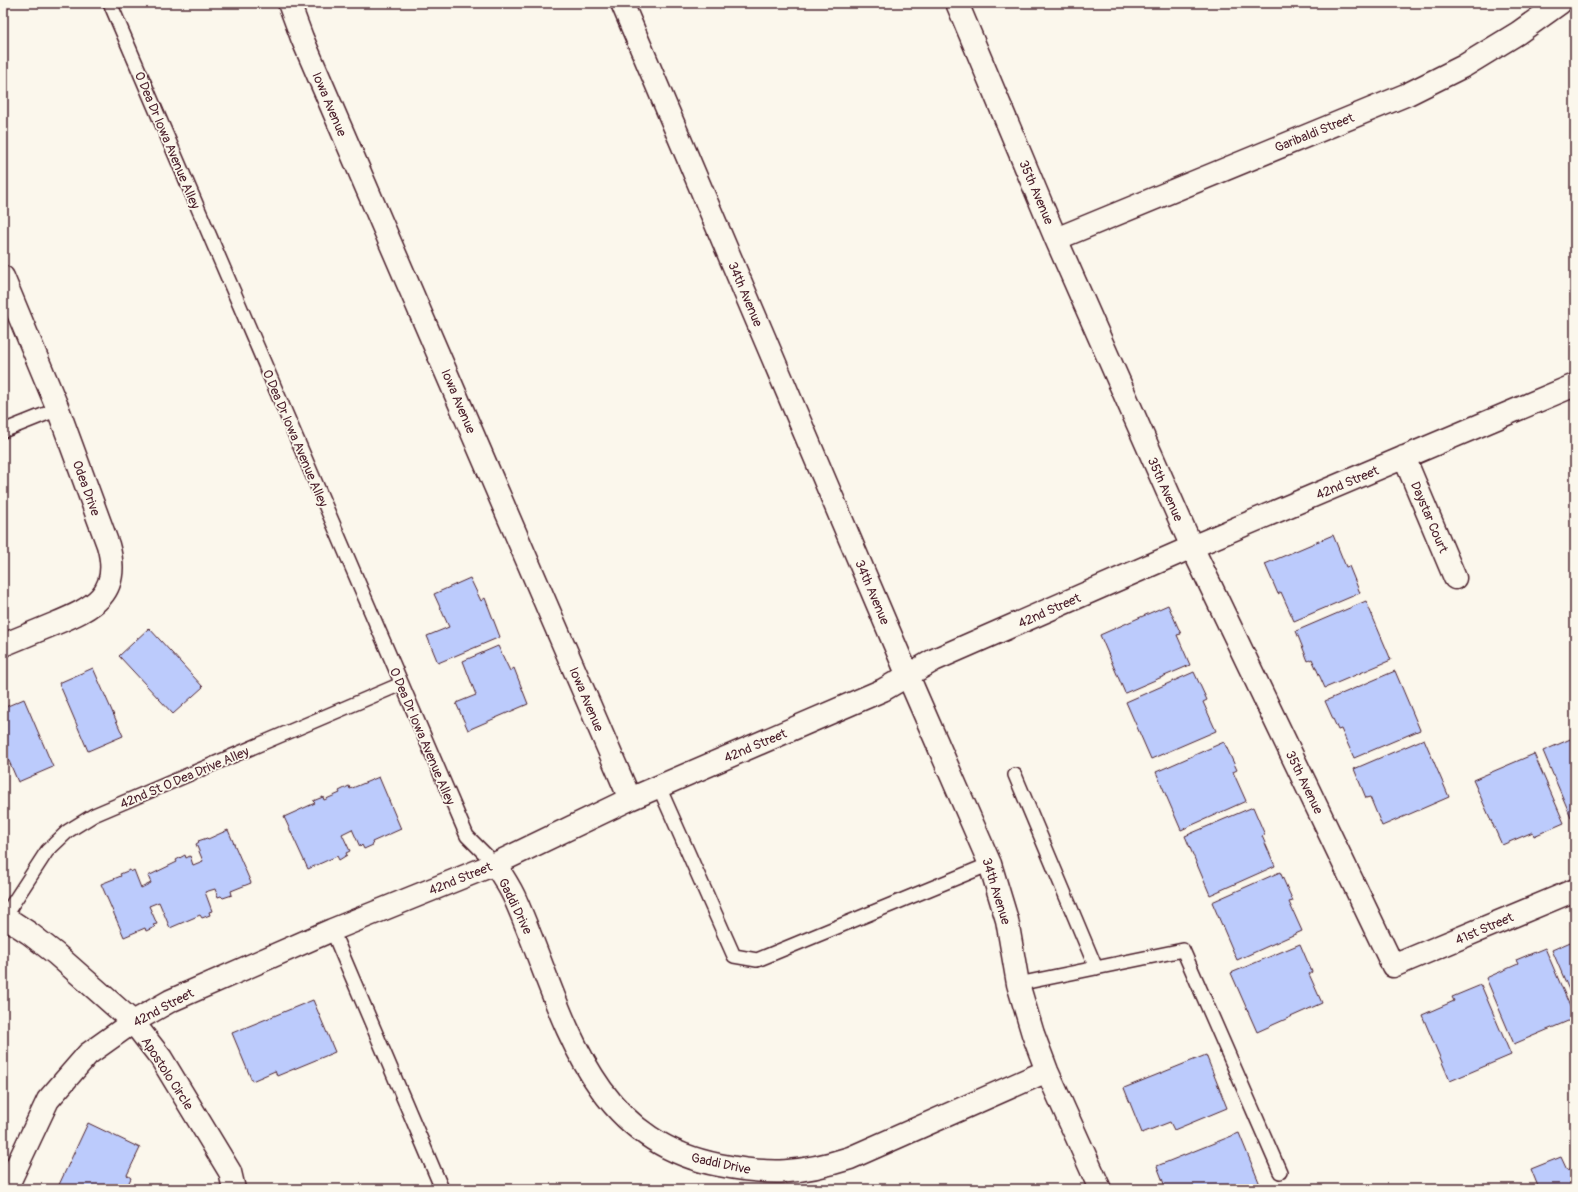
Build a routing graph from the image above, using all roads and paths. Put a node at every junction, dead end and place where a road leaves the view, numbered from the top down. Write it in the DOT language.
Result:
graph roads {
  1 [pos="110,3"];
  2 [pos="288,3"];
  3 [pos="622,3"];
  4 [pos="957,3"];
  5 [pos="1560,3"];
  6 [pos="1056,238"];
  7 [pos="3,278"];
  8 [pos="1575,385"];
  9 [pos="58,408"];
  10 [pos="3,432"];
  11 [pos="1404,457"];
  12 [pos="1192,548"];
  13 [pos="1455,578"];
  14 [pos="3,645"];
  15 [pos="908,676"];
  16 [pos="401,684"];
  17 [pos="1015,775"];
  18 [pos="659,787"];
  19 [pos="630,799"];
  20 [pos="494,864"];
  21 [pos="990,864"];
  22 [pos="1575,890"];
  23 [pos="3,916"];
  24 [pos="332,930"];
  25 [pos="1394,966"];
  26 [pos="1096,968"];
  27 [pos="1018,984"];
  28 [pos="133,1022"];
  29 [pos="1046,1071"];
  30 [pos="1280,1172"];
  31 [pos="6,1189"];
  32 [pos="234,1189"];
  33 [pos="442,1189"];
  34 [pos="1100,1189"];
  1 -- 16 [label="lane, O Dea Dr Iowa Avenue Alley"];
  2 -- 19 [label="street, Iowa Avenue"];
  3 -- 15 [label="street, 34th Avenue"];
  4 -- 6 [label="street, 35th Avenue"];
  5 -- 6 [label="street, Garibaldi Street"];
  6 -- 12 [label="street, 35th Avenue"];
  7 -- 9 [label="street, Odea Drive"];
  8 -- 11 [label="street, 42nd Street"];
  9 -- 10 [label="lane"];
  9 -- 14 [label="street, Odea Drive"];
  11 -- 12 [label="street, 42nd Street"];
  11 -- 13 [label="street, Daystar Court"];
  12 -- 15 [label="street, 42nd Street"];
  12 -- 25 [label="street, 35th Avenue"];
  15 -- 18 [label="street, 42nd Street"];
  15 -- 21 [label="street, 34th Avenue"];
  16 -- 20 [label="lane, O Dea Dr Iowa Avenue Alley"];
  16 -- 23 [label="lane, 42nd St O Dea Drive Alley"];
  17 -- 26 [label="lane"];
  18 -- 19 [label="street, 42nd Street"];
  18 -- 21 [label="lane"];
  19 -- 20 [label="street, 42nd Street"];
  20 -- 24 [label="street, 42nd Street"];
  20 -- 29 [label="street, Gaddi Drive"];
  21 -- 27 [label="street, 34th Avenue"];
  22 -- 25 [label="street, 41st Street"];
  23 -- 28 [label="street, Apostolo Circle"];
  24 -- 28 [label="street, 42nd Street"];
  24 -- 33 [label="lane"];
  26 -- 27 [label="lane"];
  26 -- 30 [label="lane"];
  27 -- 29 [label="street, 34th Avenue"];
  28 -- 31 [label="street, 42nd Street"];
  28 -- 32 [label="street, Apostolo Circle"];
  29 -- 34 [label="street, 34th Avenue"];
}
